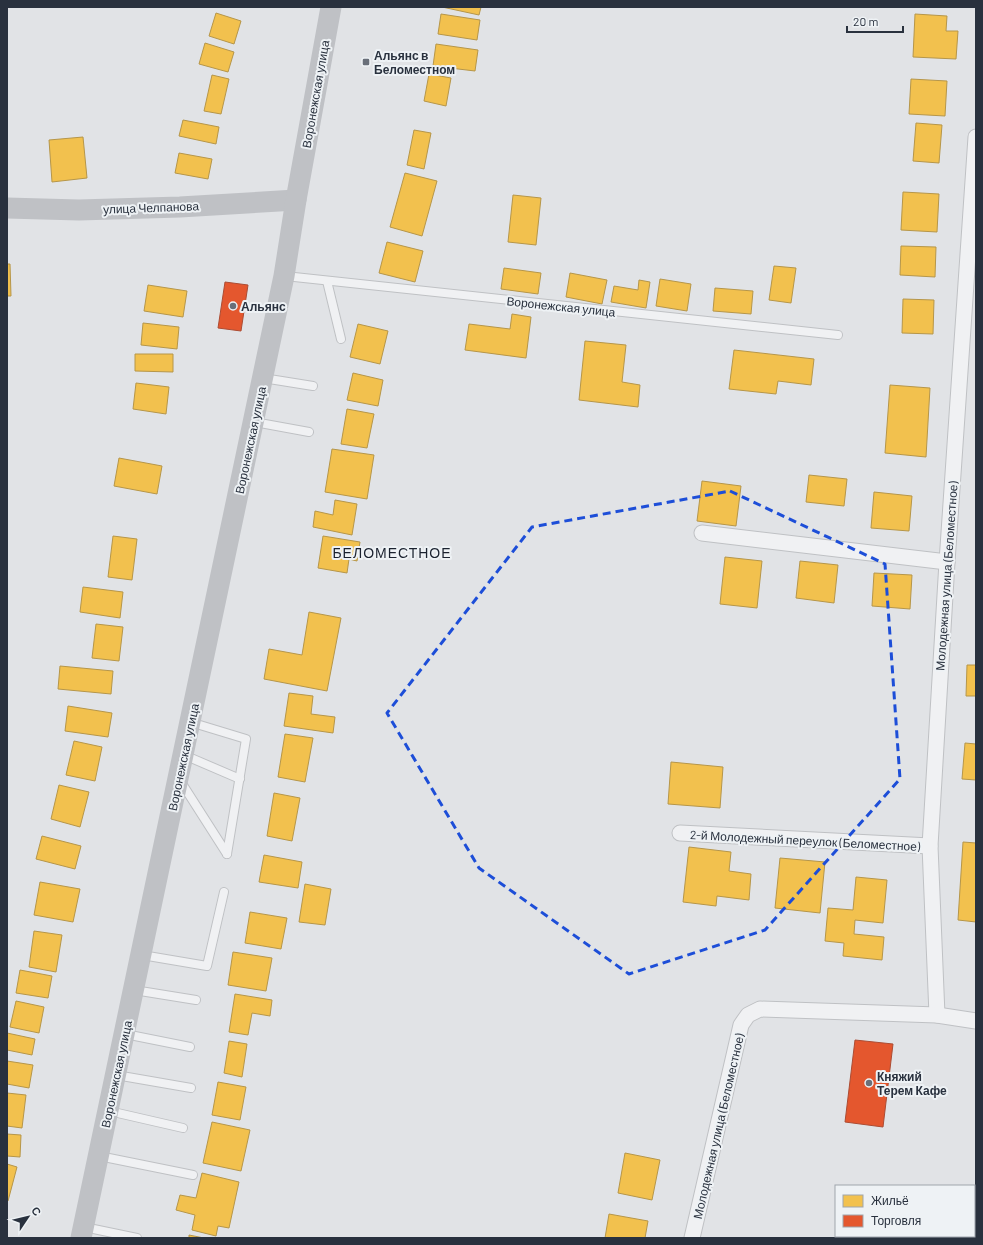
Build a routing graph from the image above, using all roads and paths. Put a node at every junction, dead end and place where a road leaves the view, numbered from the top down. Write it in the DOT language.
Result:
graph roads {
  1 [pos="331,7"];
  2 [pos="976,137"];
  3 [pos="296,200"];
  4 [pos="7,208"];
  5 [pos="284,276"];
  6 [pos="327,281"];
  7 [pos="838,335"];
  8 [pos="341,339"];
  9 [pos="263,378"];
  10 [pos="312,386"];
  11 [pos="254,422"];
  12 [pos="309,432"];
  13 [pos="702,533"];
  14 [pos="947,562"];
  15 [pos="190,722"];
  16 [pos="184,754"];
  17 [pos="178,778"];
  18 [pos="240,779"];
  19 [pos="680,833"];
  20 [pos="930,846"];
  21 [pos="224,892"];
  22 [pos="141,954"];
  23 [pos="134,990"];
  24 [pos="196,1000"];
  25 [pos="937,1015"];
  26 [pos="976,1021"];
  27 [pos="124,1034"];
  28 [pos="190,1047"];
  29 [pos="116,1075"];
  30 [pos="191,1088"];
  31 [pos="108,1111"];
  32 [pos="184,1128"];
  33 [pos="98,1156"];
  34 [pos="193,1175"];
  35 [pos="82,1233"];
  36 [pos="137,1238"];
  37 [pos="692,1238"];
  1 -- 3 [label="street, Воронежская улица"];
  2 -- 14 [label="street, Молодежная улица (Беломестное)"];
  3 -- 4 [label="street, улица Челпанова"];
  3 -- 5 [label="street, Воронежская улица"];
  5 -- 6 [label="lane, Воронежская улица"];
  5 -- 9 [label="street, Воронежская улица"];
  6 -- 7 [label="lane, Воронежская улица"];
  6 -- 8 [label="lane"];
  9 -- 10 [label="lane"];
  9 -- 11 [label="street, Воронежская улица"];
  11 -- 12 [label="lane"];
  11 -- 15 [label="street, Воронежская улица"];
  13 -- 14 [label="street"];
  14 -- 20 [label="street, Молодежная улица (Беломестное)"];
  15 -- 16 [label="street, Воронежская улица"];
  15 -- 18 [label="lane"];
  16 -- 17 [label="street, Воронежская улица"];
  16 -- 18 [label="lane"];
  17 -- 18 [label="lane"];
  17 -- 22 [label="street, Воронежская улица"];
  19 -- 20 [label="street, 2-й Молодежный переулок (Беломестное)"];
  20 -- 25 [label="street, Молодежная улица (Беломестное)"];
  21 -- 22 [label="lane"];
  22 -- 23 [label="street, Воронежская улица"];
  23 -- 24 [label="lane"];
  23 -- 27 [label="street, Воронежская улица"];
  25 -- 26 [label="street, Молодежная улица (Беломестное)"];
  25 -- 37 [label="street, Молодежная улица (Беломестное)"];
  27 -- 28 [label="lane"];
  27 -- 29 [label="street, Воронежская улица"];
  29 -- 30 [label="lane"];
  29 -- 31 [label="street, Воронежская улица"];
  31 -- 32 [label="lane"];
  31 -- 33 [label="street, Воронежская улица"];
  33 -- 34 [label="lane"];
  33 -- 35 [label="street, Воронежская улица"];
  35 -- 36 [label="lane"];
}
